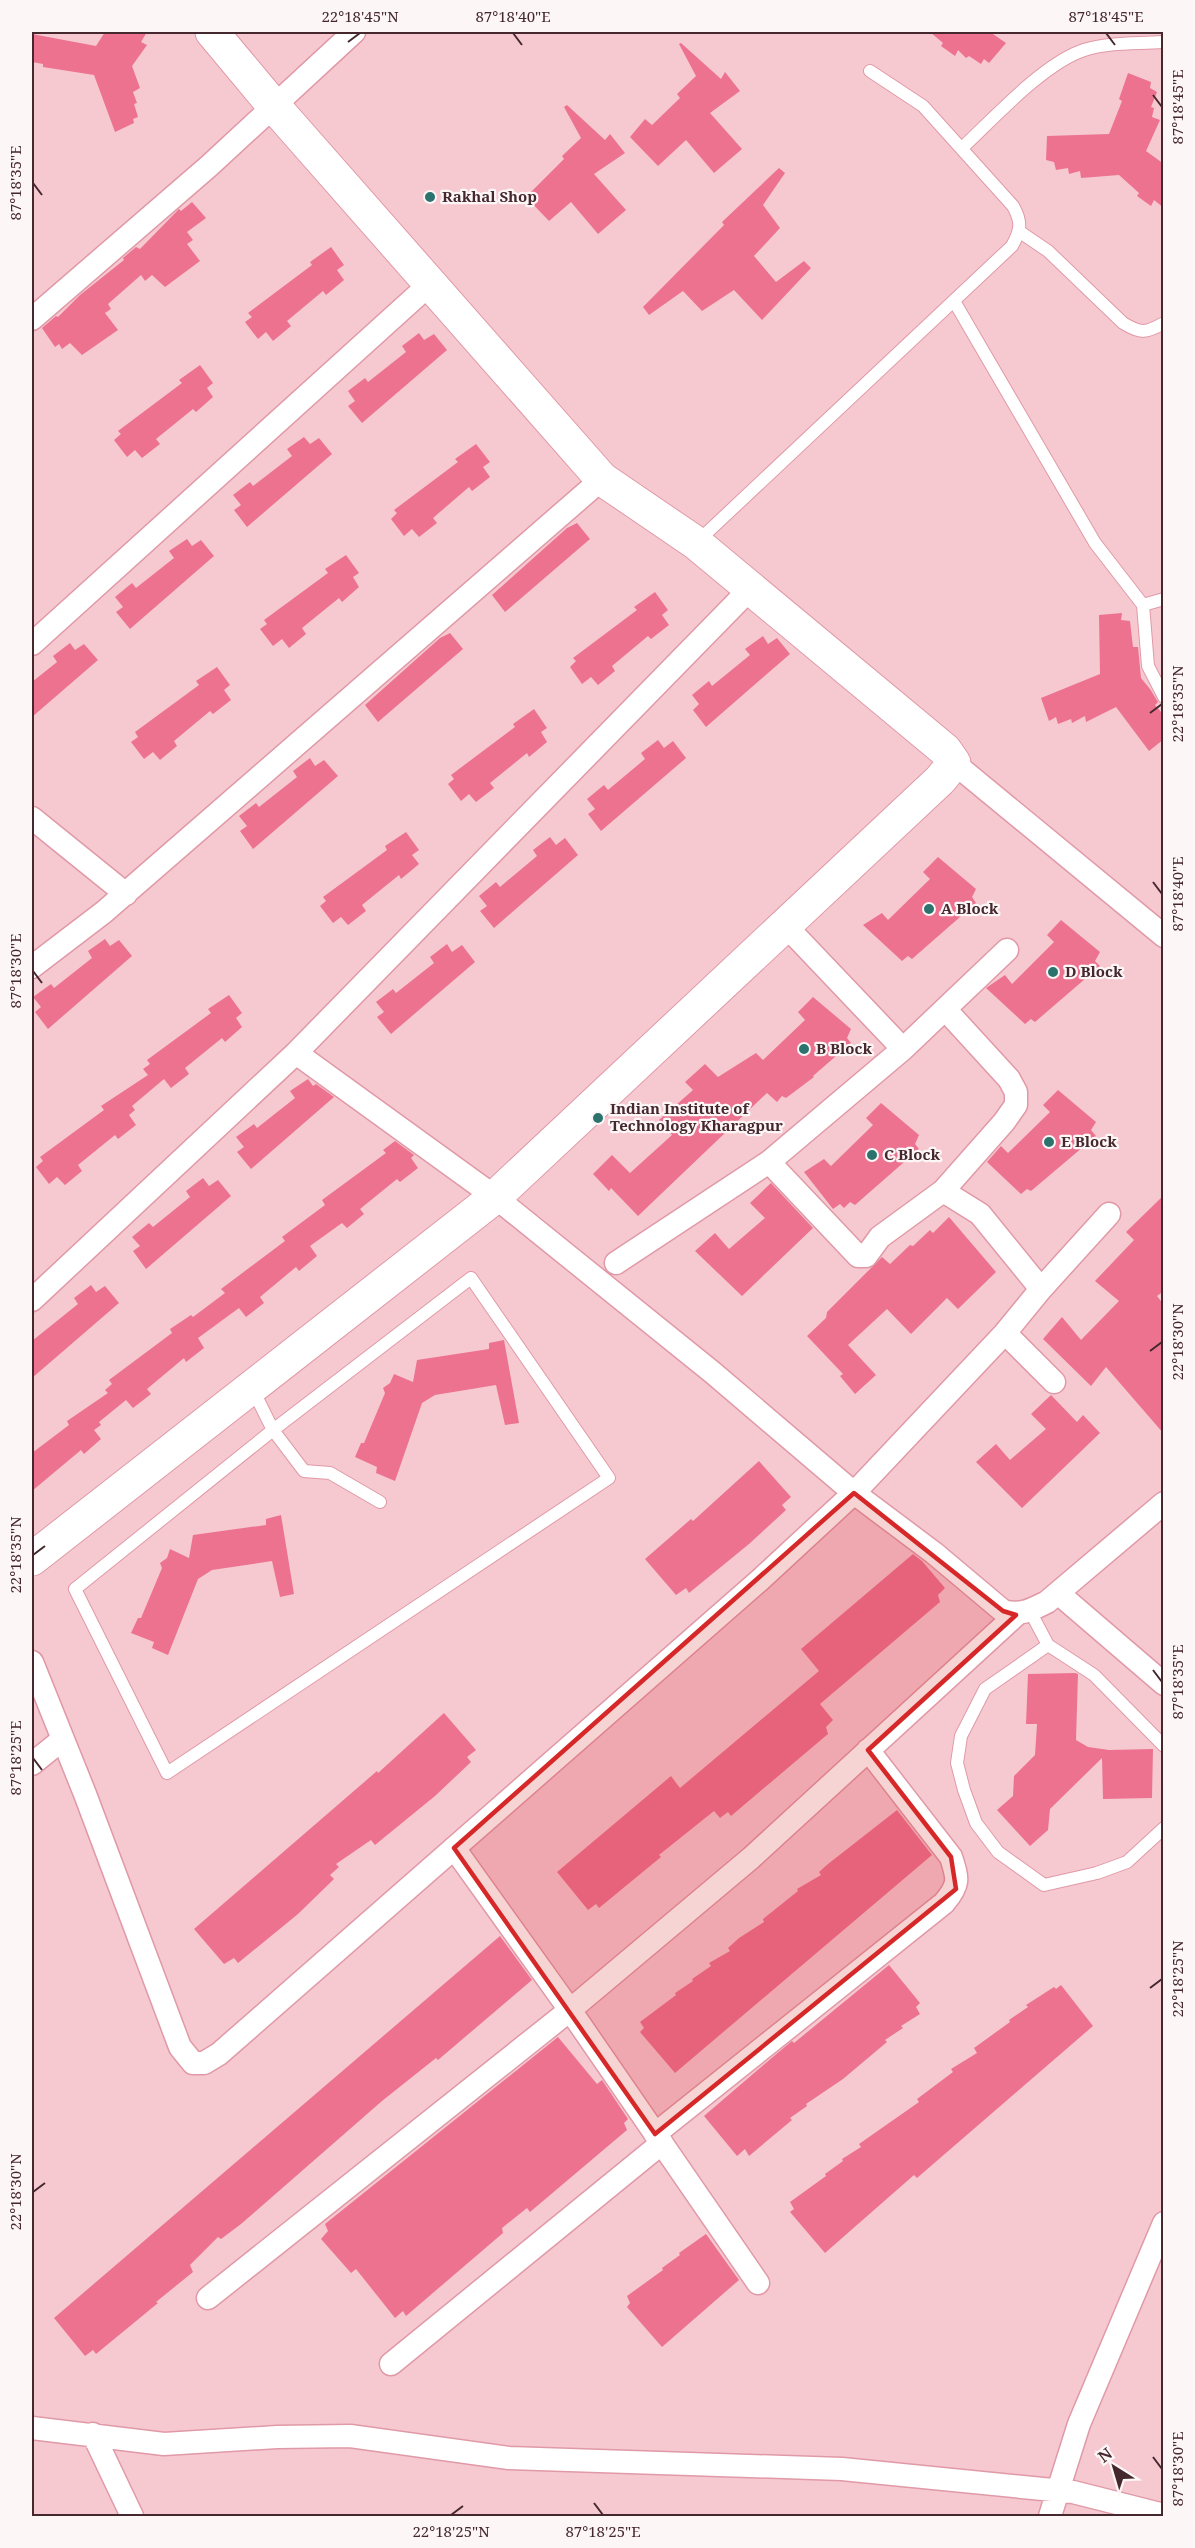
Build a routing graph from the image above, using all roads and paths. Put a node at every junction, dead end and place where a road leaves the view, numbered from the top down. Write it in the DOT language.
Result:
graph roads {
  1 [pos="212,32"];
  2 [pos="354,32"];
  3 [pos="1162,42"];
  4 [pos="870,71"];
  5 [pos="273,105"];
  6 [pos="962,148"];
  7 [pos="1020,232"];
  8 [pos="431,283"];
  9 [pos="954,301"];
  10 [pos="32,319"];
  11 [pos="1164,323"];
  12 [pos="602,479"];
  13 [pos="696,543"];
  14 [pos="751,588"];
  15 [pos="1164,599"];
  16 [pos="1143,605"];
  17 [pos="32,644"];
  18 [pos="1164,697"];
  19 [pos="954,763"];
  20 [pos="32,818"];
  21 [pos="126,894"];
  22 [pos="786,926"];
  23 [pos="1164,936"];
  24 [pos="1007,950"];
  25 [pos="32,967"];
  26 [pos="945,1008"];
  27 [pos="903,1049"];
  28 [pos="296,1053"];
  29 [pos="769,1162"];
  30 [pos="943,1191"];
  31 [pos="495,1197"];
  32 [pos="1109,1214"];
  33 [pos="616,1263"];
  34 [pos="1041,1289"];
  35 [pos="32,1300"];
  36 [pos="1005,1333"];
  37 [pos="1053,1382"];
  38 [pos="252,1387"];
  39 [pos="273,1430"];
  40 [pos="854,1493"];
  41 [pos="380,1502"];
  42 [pos="1164,1503"];
  43 [pos="32,1559"];
  44 [pos="1058,1593"];
  45 [pos="1023,1613"];
  46 [pos="1048,1645"];
  47 [pos="32,1662"];
  48 [pos="1164,1684"];
  49 [pos="63,1739"];
  50 [pos="1164,1746"];
  51 [pos="868,1750"];
  52 [pos="32,1764"];
  53 [pos="1164,1828"];
  54 [pos="454,1848"];
  55 [pos="570,2010"];
  56 [pos="659,2139"];
  57 [pos="1164,2223"];
  58 [pos="758,2283"];
  59 [pos="208,2298"];
  60 [pos="391,2364"];
  61 [pos="32,2428"];
  62 [pos="93,2434"];
  63 [pos="1058,2490"];
  64 [pos="1164,2516"];
  65 [pos="132,2517"];
  66 [pos="1050,2517"];
  1 -- 5 [label="street"];
  2 -- 5 [label="street"];
  3 -- 6 [label="lane"];
  4 -- 6 [label="lane"];
  5 -- 8 [label="street"];
  5 -- 10 [label="street"];
  6 -- 7 [label="lane"];
  7 -- 9 [label="lane"];
  7 -- 11 [label="lane"];
  8 -- 12 [label="street"];
  8 -- 17 [label="street"];
  9 -- 13 [label="lane"];
  9 -- 16 [label="lane"];
  12 -- 13 [label="street"];
  12 -- 21 [label="street"];
  13 -- 14 [label="street"];
  14 -- 19 [label="street"];
  14 -- 28 [label="street"];
  15 -- 16 [label="lane"];
  16 -- 18 [label="lane"];
  19 -- 22 [label="street"];
  19 -- 23 [label="street"];
  20 -- 21 [label="street"];
  21 -- 25 [label="street"];
  22 -- 27 [label="street"];
  22 -- 31 [label="street"];
  24 -- 26 [label="street"];
  26 -- 27 [label="street"];
  26 -- 30 [label="street"];
  27 -- 29 [label="street"];
  28 -- 31 [label="street"];
  28 -- 35 [label="street"];
  29 -- 30 [label="street"];
  29 -- 33 [label="street"];
  30 -- 34 [label="street"];
  31 -- 38 [label="street"];
  31 -- 40 [label="street"];
  32 -- 34 [label="street"];
  34 -- 36 [label="street"];
  36 -- 37 [label="street"];
  36 -- 40 [label="street"];
  38 -- 39 [label="lane"];
  38 -- 43 [label="street"];
  39 -- 39 [label="lane"];
  39 -- 41 [label="lane"];
  40 -- 45 [label="street"];
  40 -- 54 [label="street"];
  42 -- 44 [label="street"];
  44 -- 45 [label="street"];
  44 -- 48 [label="street"];
  45 -- 46 [label="lane"];
  45 -- 51 [label="street"];
  46 -- 50 [label="lane"];
  46 -- 53 [label="lane"];
  47 -- 49 [label="street"];
  49 -- 52 [label="street"];
  49 -- 54 [label="street"];
  51 -- 55 [label="street"];
  51 -- 56 [label="street"];
  54 -- 55 [label="street"];
  55 -- 56 [label="street"];
  55 -- 59 [label="street"];
  56 -- 58 [label="street"];
  56 -- 60 [label="street"];
  57 -- 63 [label="street"];
  61 -- 62 [label="street"];
  62 -- 63 [label="street"];
  62 -- 65 [label="street"];
  63 -- 64 [label="street"];
  63 -- 66 [label="street"];
}
